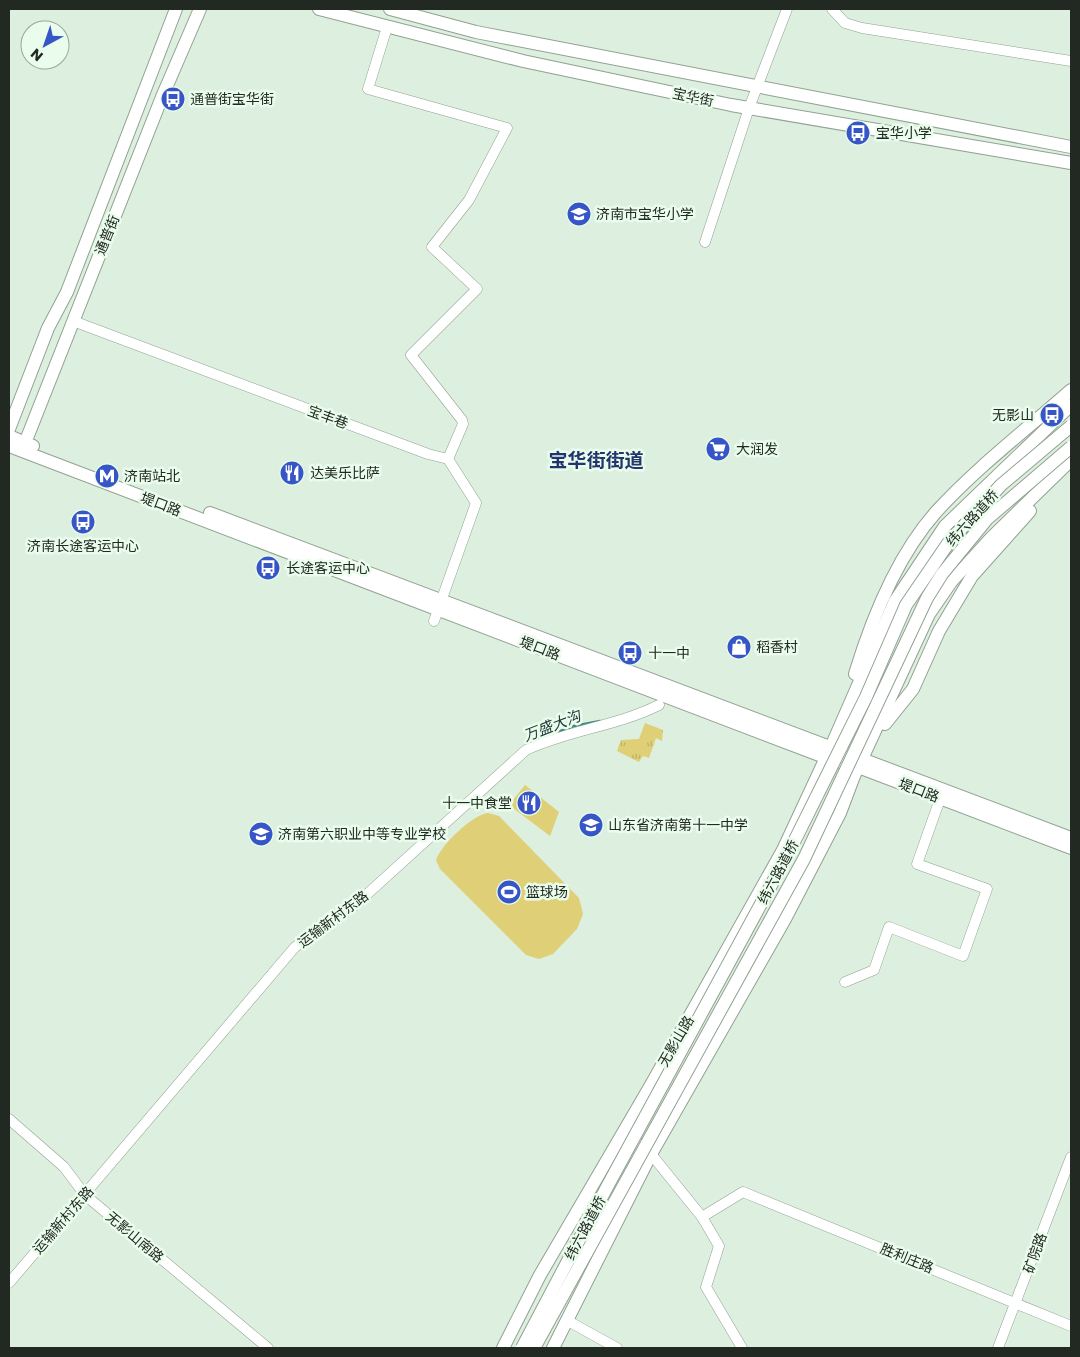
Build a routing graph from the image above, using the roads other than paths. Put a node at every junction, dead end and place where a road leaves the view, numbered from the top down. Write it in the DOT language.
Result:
graph roads {
  1 [pos="176,9"];
  2 [pos="200,9"];
  3 [pos="319,9"];
  4 [pos="390,9"];
  5 [pos="788,9"];
  6 [pos="832,9"];
  7 [pos="387,27"];
  8 [pos="1071,61"];
  9 [pos="757,87"];
  10 [pos="749,108"];
  11 [pos="1071,148"];
  12 [pos="1071,163"];
  13 [pos="705,242"];
  14 [pos="73,321"];
  15 [pos="1071,390"];
  16 [pos="1071,405"];
  17 [pos="1071,426"];
  18 [pos="9,429"];
  19 [pos="12,444"];
  20 [pos="1071,446"];
  21 [pos="448,458"];
  22 [pos="1071,460"];
  23 [pos="1071,471"];
  24 [pos="439,606"];
  25 [pos="659,705"];
  26 [pos="839,728"];
  27 [pos="873,737"];
  28 [pos="829,752"];
  29 [pos="861,763"];
  30 [pos="940,799"];
  31 [pos="1071,838"];
  32 [pos="1071,848"];
  33 [pos="845,982"];
  34 [pos="9,1119"];
  35 [pos="624,1131"];
  36 [pos="652,1154"];
  37 [pos="1071,1157"];
  38 [pos="1069,1170"];
  39 [pos="85,1195"];
  40 [pos="702,1217"];
  41 [pos="9,1283"];
  42 [pos="1017,1302"];
  43 [pos="568,1321"];
  44 [pos="1071,1326"];
  45 [pos="268,1348"];
  46 [pos="503,1348"];
  47 [pos="522,1348"];
  48 [pos="534,1348"];
  49 [pos="553,1348"];
  50 [pos="617,1348"];
  51 [pos="742,1348"];
  52 [pos="998,1348"];
  1 -- 18 [label="main road, 通普街"];
  2 -- 14 [label="main road, 通普街"];
  3 -- 7 [label="main road, 宝华街"];
  4 -- 9 [label="main road, 宝华街"];
  5 -- 9 [label="street"];
  6 -- 8 [label="street"];
  7 -- 10 [label="main road, 宝华街"];
  7 -- 21 [label="street"];
  9 -- 10 [label="street"];
  9 -- 11 [label="main road, 宝华街"];
  10 -- 12 [label="main road, 宝华街"];
  10 -- 13 [label="street"];
  14 -- 19 [label="main road, 通普街"];
  14 -- 21 [label="street, 宝丰巷"];
  15 -- 26 [label="main road"];
  16 -- 26 [label="main road"];
  17 -- 47 [label="main road, 纬六路道桥, bridge"];
  19 -- 24 [label="main road, 堤口路"];
  20 -- 48 [label="main road, 纬六路道桥, bridge"];
  21 -- 24 [label="street"];
  22 -- 27 [label="main road"];
  23 -- 27 [label="main road"];
  24 -- 28 [label="main road, 堤口路"];
  25 -- 39 [label="street, 运输新村东路"];
  26 -- 28 [label="main road, 无影山路"];
  27 -- 29 [label="main road"];
  28 -- 29 [label="main road, 堤口路"];
  28 -- 35 [label="main road, 无影山路"];
  29 -- 30 [label="main road, 堤口路"];
  29 -- 31 [label="main road, 堤口路"];
  29 -- 36 [label="main road"];
  30 -- 32 [label="main road, 堤口路"];
  30 -- 33 [label="street"];
  34 -- 39 [label="street, 无影山南路"];
  35 -- 36 [label="street"];
  35 -- 46 [label="main road, 无影山路"];
  36 -- 40 [label="street"];
  36 -- 43 [label="main road"];
  37 -- 38 [label="street, 矿院路"];
  38 -- 42 [label="street, 矿院路"];
  39 -- 41 [label="street, 运输新村东路"];
  39 -- 45 [label="street, 无影山南路"];
  40 -- 42 [label="street, 胜利庄路"];
  40 -- 51 [label="street"];
  42 -- 44 [label="street, 胜利庄路"];
  42 -- 52 [label="street, 矿院路"];
  43 -- 49 [label="main road"];
  43 -- 50 [label="street"];
}
